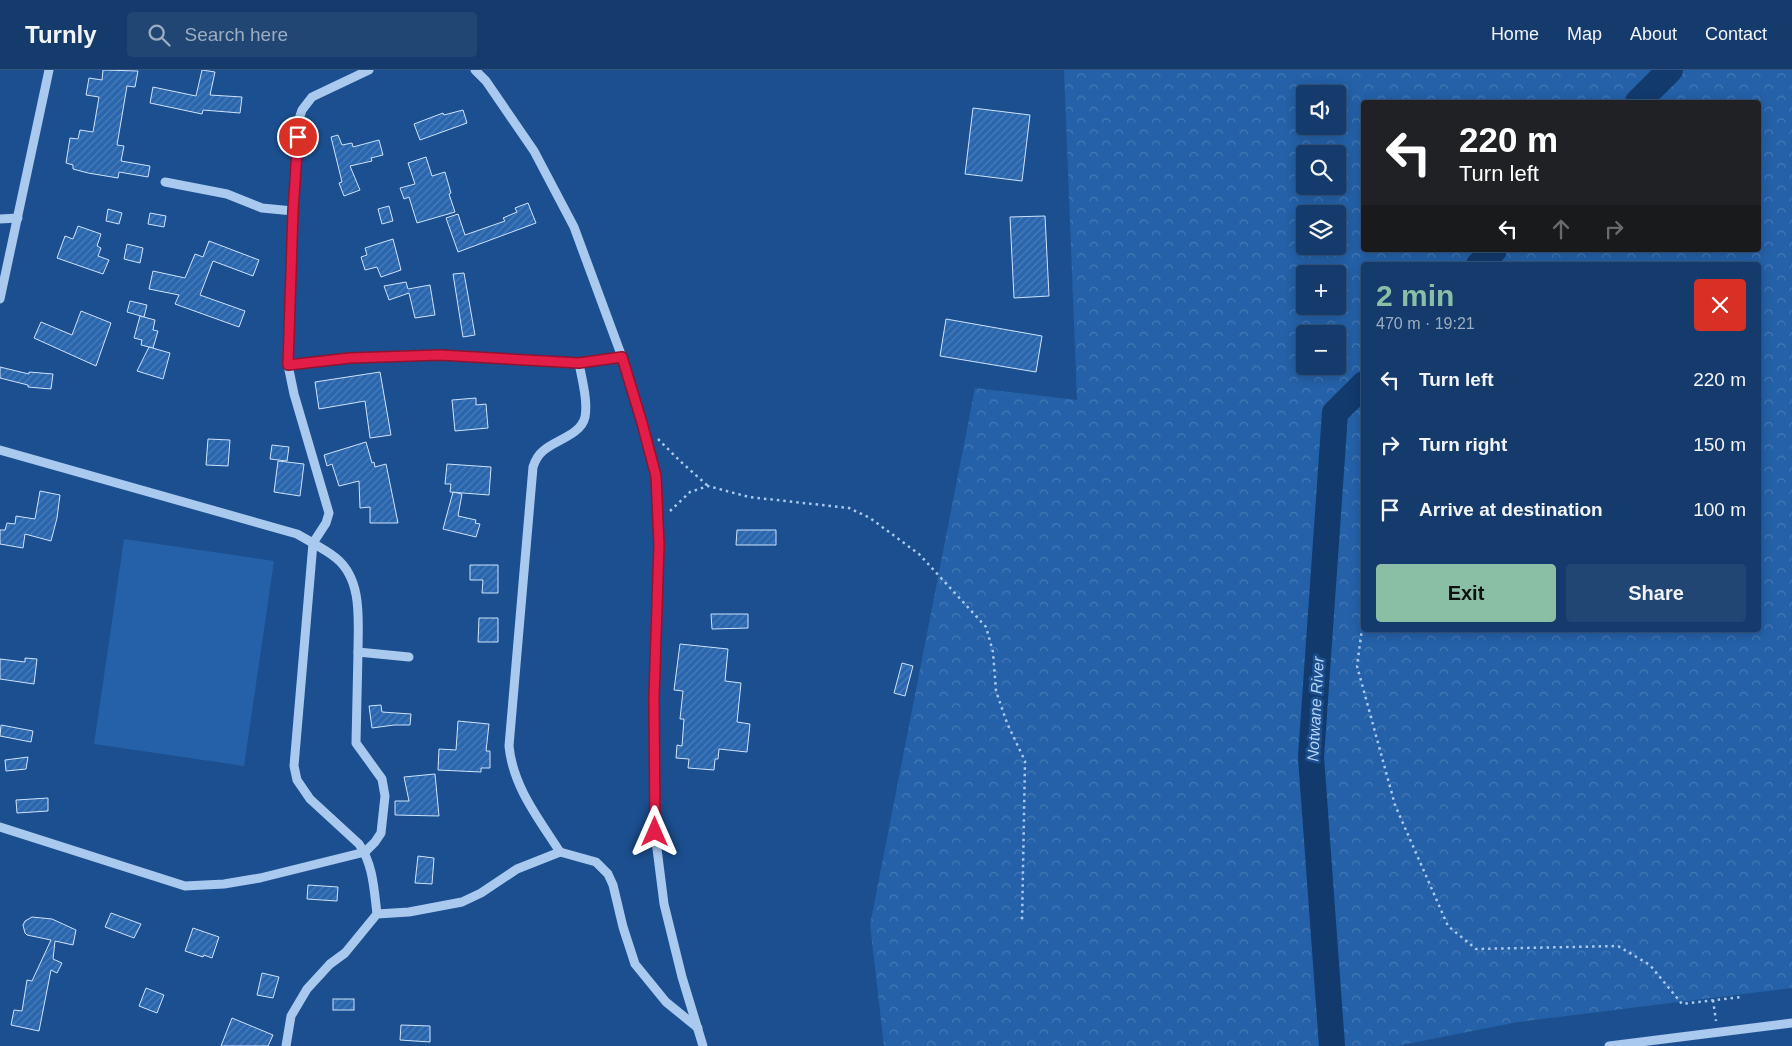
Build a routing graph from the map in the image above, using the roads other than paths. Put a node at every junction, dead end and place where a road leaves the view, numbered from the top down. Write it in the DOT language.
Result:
graph roads {
  1 [pos="49,70"];
  2 [pos="369,70"];
  3 [pos="475,70"];
  4 [pos="165,182"];
  5 [pos="293,211"];
  6 [pos="18,218"];
  7 [pos="0,219"];
  8 [pos="0,299"];
  9 [pos="622,357"];
  10 [pos="579,363"];
  11 [pos="288,365"];
  12 [pos="0,450"];
  13 [pos="314,542"];
  14 [pos="358,652"];
  15 [pos="409,658"];
  16 [pos="0,827"];
  17 [pos="365,852"];
  18 [pos="560,852"];
  19 [pos="377,914"];
  20 [pos="1792,1024"];
  21 [pos="698,1028"];
  22 [pos="286,1046"];
  23 [pos="703,1046"];
  24 [pos="1608,1046"];
  1 -- 6 [label="street"];
  2 -- 5 [label="street"];
  3 -- 9 [label="street"];
  4 -- 5 [label="street"];
  5 -- 11 [label="street"];
  6 -- 7 [label="street"];
  6 -- 8 [label="street"];
  9 -- 10 [label="street"];
  9 -- 21 [label="street"];
  10 -- 11 [label="street"];
  10 -- 18 [label="street"];
  11 -- 13 [label="street"];
  12 -- 13 [label="street"];
  13 -- 14 [label="street"];
  13 -- 17 [label="street"];
  14 -- 15 [label="street"];
  14 -- 17 [label="street"];
  16 -- 17 [label="street"];
  17 -- 19 [label="street"];
  18 -- 19 [label="street"];
  18 -- 21 [label="street"];
  19 -- 22 [label="street"];
  20 -- 24 [label="street"];
  21 -- 23 [label="street"];
}
